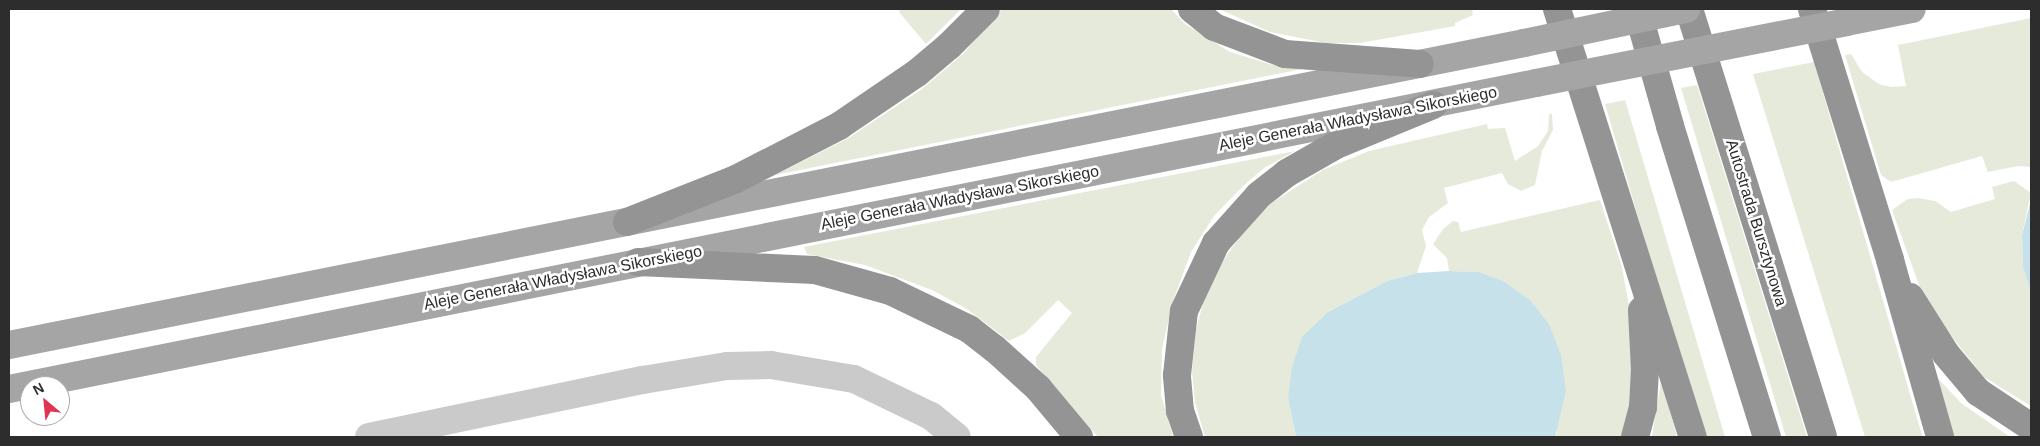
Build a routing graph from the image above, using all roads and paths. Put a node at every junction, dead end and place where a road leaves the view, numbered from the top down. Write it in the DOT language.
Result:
graph roads {
  1 [pos="986,9"];
  2 [pos="1192,9"];
  3 [pos="1557,9"];
  4 [pos="1637,9"];
  5 [pos="1688,9"];
  6 [pos="1812,9"];
  7 [pos="1912,9"];
  8 [pos="1420,64"];
  9 [pos="1433,105"];
  10 [pos="1623,218"];
  11 [pos="627,222"];
  12 [pos="1890,260"];
  13 [pos="638,262"];
  14 [pos="9,345"];
  15 [pos="9,389"];
  16 [pos="2031,427"];
  17 [pos="369,437"];
  18 [pos="957,437"];
  19 [pos="1079,437"];
  20 [pos="1189,437"];
  21 [pos="1635,437"];
  22 [pos="1693,437"];
  23 [pos="1767,437"];
  24 [pos="1823,437"];
  25 [pos="1940,437"];
  1 -- 11 [label="highway"];
  2 -- 8 [label="highway"];
  3 -- 10 [label="highway"];
  4 -- 23 [label="highway"];
  5 -- 8 [label="main road, bridge"];
  5 -- 24 [label="highway, Autostrada Bursztynowa"];
  6 -- 12 [label="highway"];
  7 -- 9 [label="main road, Aleje Generała Władysława Sikorskiego, bridge"];
  8 -- 11 [label="main road"];
  9 -- 13 [label="main road, Aleje Generała Władysława Sikorskiego"];
  9 -- 20 [label="highway"];
  10 -- 21 [label="highway"];
  10 -- 22 [label="highway"];
  11 -- 14 [label="main road"];
  12 -- 16 [label="highway"];
  12 -- 25 [label="highway"];
  13 -- 15 [label="main road, Aleje Generała Władysława Sikorskiego"];
  13 -- 19 [label="highway"];
  17 -- 18 [label="street"];
}
